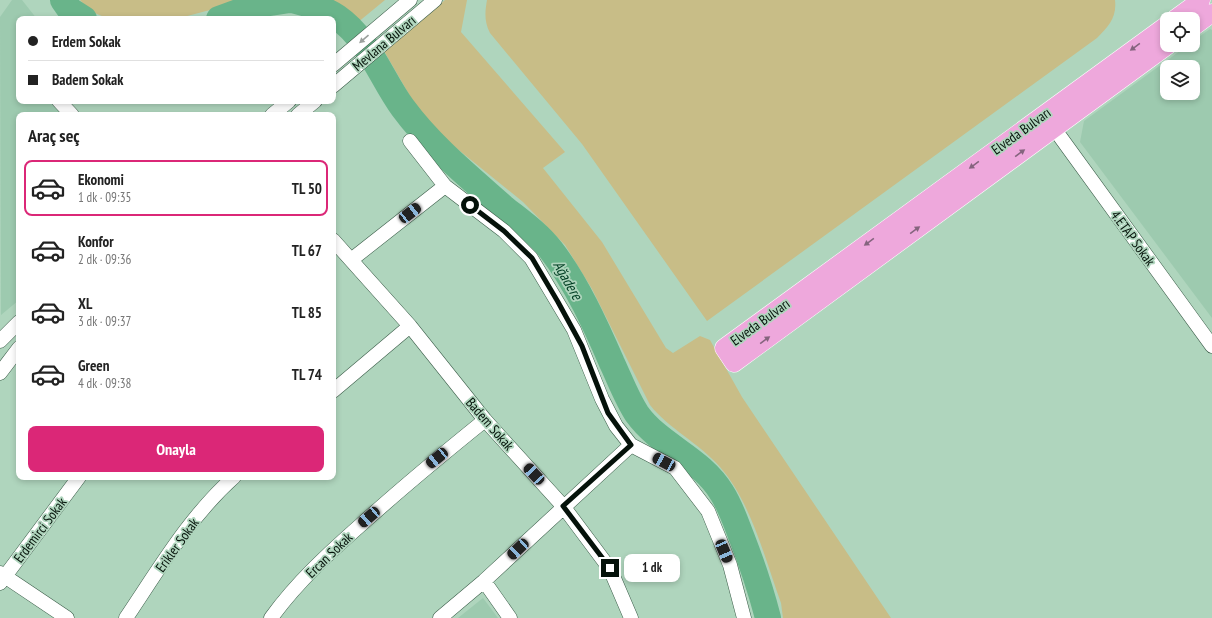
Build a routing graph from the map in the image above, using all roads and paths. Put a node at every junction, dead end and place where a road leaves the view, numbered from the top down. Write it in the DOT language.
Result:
graph roads {
  1 [pos="410,0"];
  2 [pos="435,0"];
  3 [pos="1201,0"];
  4 [pos="1184,12"];
  5 [pos="1212,13"];
  6 [pos="1200,22"];
  7 [pos="1160,30"];
  8 [pos="1160,50"];
  9 [pos="336,63"];
  10 [pos="336,84"];
  11 [pos="62,104"];
  12 [pos="285,104"];
  13 [pos="311,104"];
  14 [pos="69,112"];
  15 [pos="276,112"];
  16 [pos="302,112"];
  17 [pos="1049,122"];
  18 [pos="410,141"];
  19 [pos="445,186"];
  20 [pos="336,246"];
  21 [pos="351,260"];
  22 [pos="16,325"];
  23 [pos="410,326"];
  24 [pos="0,340"];
  25 [pos="1212,346"];
  26 [pos="16,349"];
  27 [pos="16,351"];
  28 [pos="0,373"];
  29 [pos="336,388"];
  30 [pos="485,420"];
  31 [pos="631,445"];
  32 [pos="77,480"];
  33 [pos="231,480"];
  34 [pos="563,506"];
  35 [pos="2,577"];
  36 [pos="484,581"];
  37 [pos="67,618"];
  38 [pos="126,618"];
  39 [pos="271,618"];
  40 [pos="440,618"];
  41 [pos="510,618"];
  42 [pos="631,618"];
  43 [pos="744,618"];
  1 -- 9 [label="street, Mevlana Bulvarı, one-way"];
  2 -- 10 [label="street, Mevlana Bulvarı"];
  3 -- 4 [label="main road"];
  5 -- 6 [label="main road"];
  7 -- 17 [label="main road, Elveda Bulvarı, one-way"];
  8 -- 17 [label="main road, Elveda Bulvarı"];
  11 -- 14 [label="street"];
  12 -- 15 [label="street"];
  13 -- 16 [label="street"];
  17 -- 17 [label="main road, Elveda Bulvarı, one-way"];
  17 -- 25 [label="street, 4.ETAP Sokak"];
  18 -- 19 [label="street"];
  19 -- 21 [label="street"];
  19 -- 31 [label="street"];
  20 -- 21 [label="street, Badem Sokak"];
  21 -- 23 [label="street, Badem Sokak"];
  22 -- 24 [label="street"];
  23 -- 29 [label="street"];
  23 -- 30 [label="street, Badem Sokak"];
  24 -- 26 [label="street"];
  27 -- 28 [label="street"];
  30 -- 34 [label="street, Badem Sokak"];
  30 -- 39 [label="street, Ercan Sokak"];
  31 -- 34 [label="street"];
  31 -- 43 [label="street"];
  32 -- 35 [label="street, Erdemirci Sokak"];
  33 -- 38 [label="street, Erikler Sokak"];
  34 -- 36 [label="street"];
  34 -- 42 [label="street, Badem Sokak"];
  35 -- 37 [label="street"];
  36 -- 40 [label="street"];
  36 -- 41 [label="street"];
}
